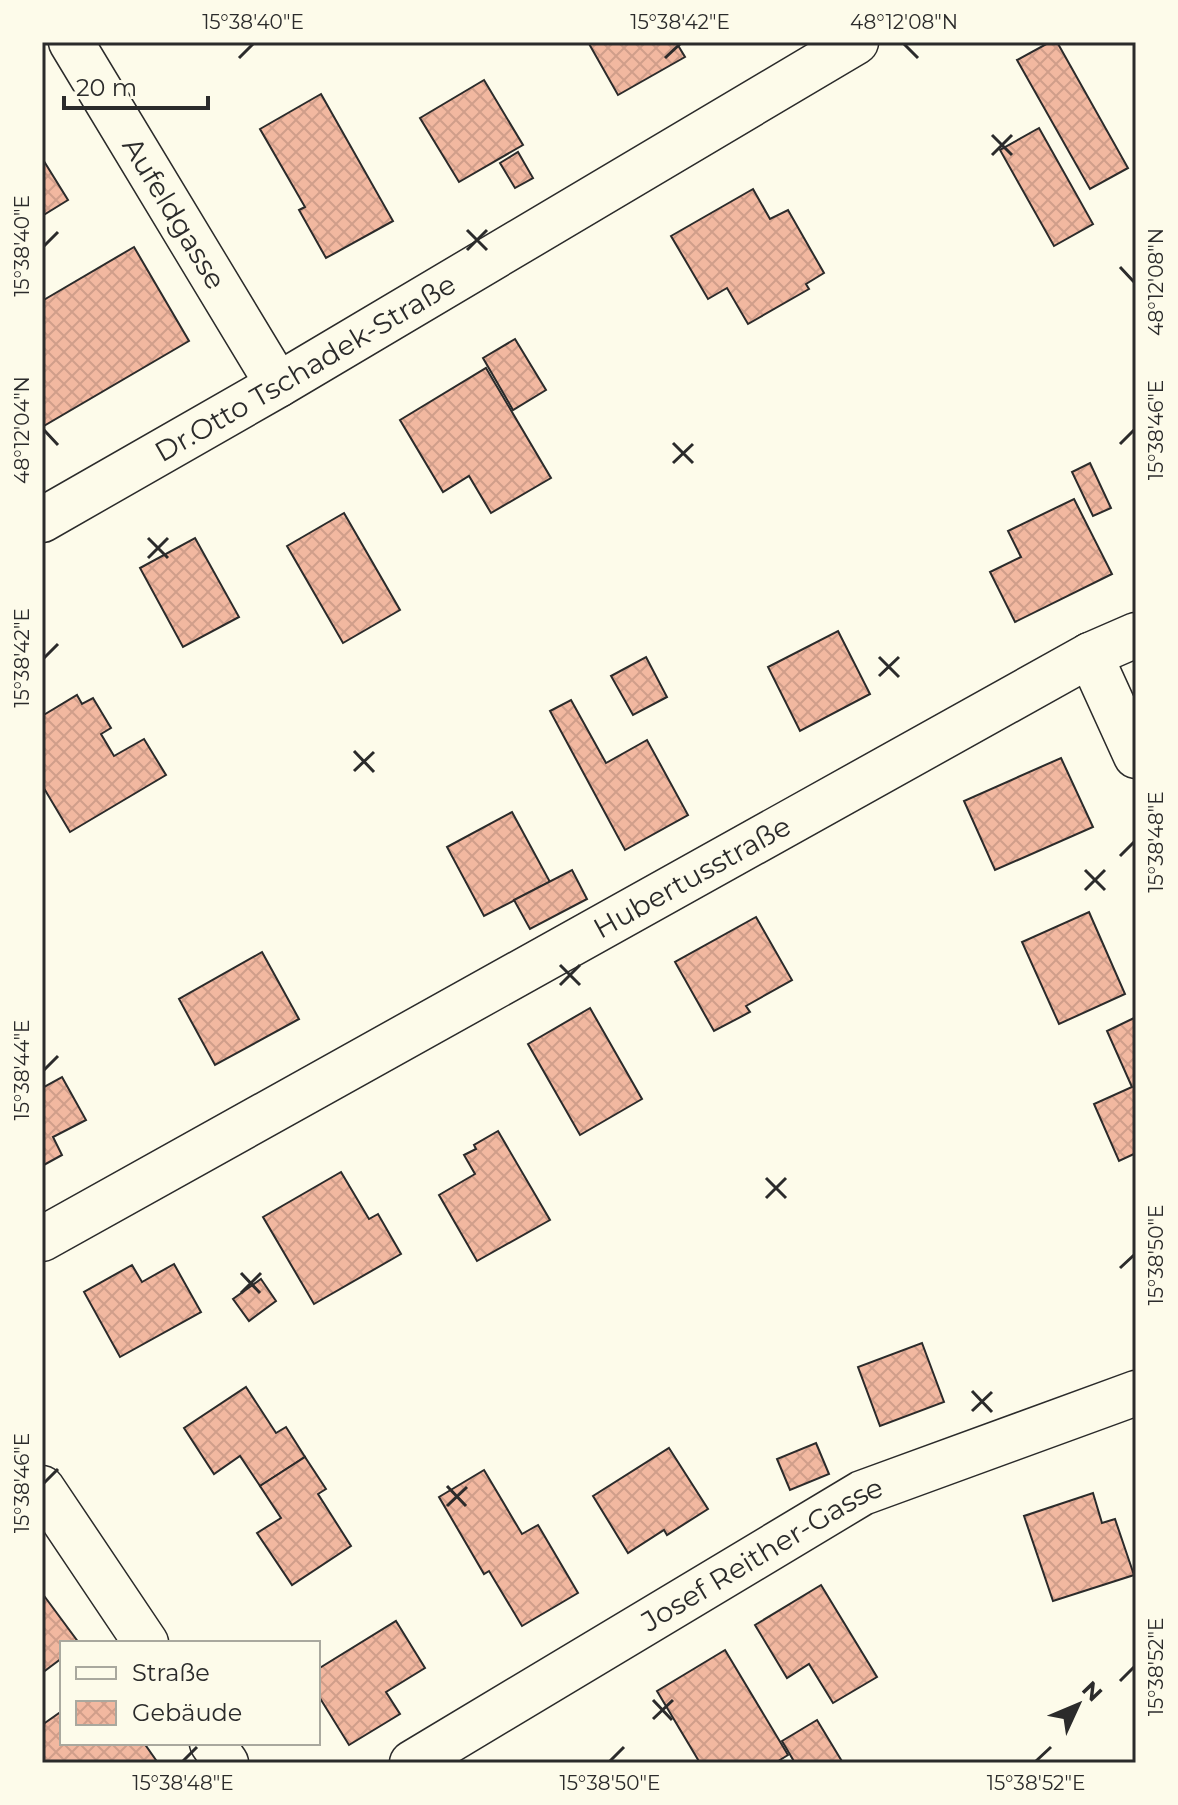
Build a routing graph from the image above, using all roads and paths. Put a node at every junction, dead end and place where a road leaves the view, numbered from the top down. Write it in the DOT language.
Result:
graph roads {
  1 [pos="71,42"];
  2 [pos="856,42"];
  3 [pos="278,385"];
  4 [pos="42,520"];
  5 [pos="1136,635"];
  6 [pos="1090,655"];
  7 [pos="1136,756"];
  8 [pos="42,1239"];
  9 [pos="1136,1393"];
  10 [pos="42,1488"];
  11 [pos="145,1641"];
  12 [pos="213,1745"];
  13 [pos="226,1763"];
  14 [pos="412,1763"];
  1 -- 3 [label="street, Aufeldgasse"];
  2 -- 3 [label="street, Dr.Otto Tschadek-Straße"];
  3 -- 4 [label="street, Dr.Otto Tschadek-Straße"];
  5 -- 6 [label="street, Hubertusstraße"];
  6 -- 7 [label="street"];
  6 -- 8 [label="street, Hubertusstraße"];
  9 -- 14 [label="street, Josef Reither-Gasse"];
  10 -- 11 [label="street"];
  12 -- 13 [label="street"];
}
